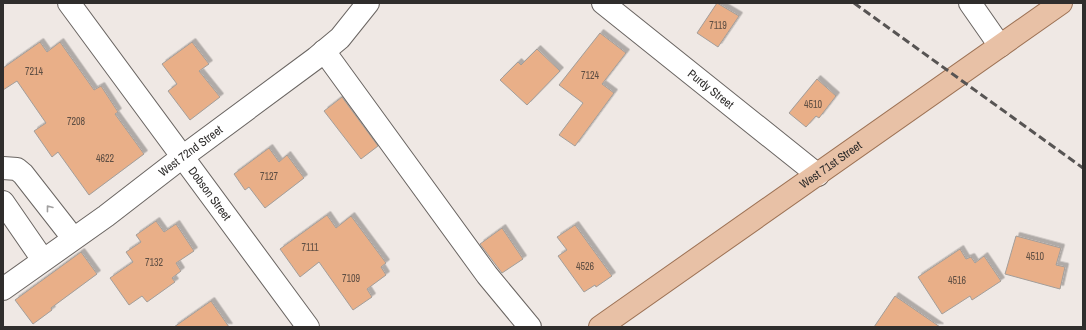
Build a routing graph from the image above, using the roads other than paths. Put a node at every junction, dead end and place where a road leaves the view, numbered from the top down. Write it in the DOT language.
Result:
graph roads {
  1 [pos="69,3"];
  2 [pos="368,3"];
  3 [pos="603,3"];
  4 [pos="970,3"];
  5 [pos="1061,3"];
  6 [pos="1000,46"];
  7 [pos="324,51"];
  8 [pos="181,158"];
  9 [pos="3,168"];
  10 [pos="818,175"];
  11 [pos="3,202"];
  12 [pos="73,238"];
  13 [pos="43,260"];
  14 [pos="3,288"];
  15 [pos="308,327"];
  16 [pos="530,327"];
  17 [pos="600,327"];
  1 -- 8 [label="street, Dobson Street"];
  2 -- 7 [label="street, West 72nd Street"];
  3 -- 10 [label="street, Purdy Street"];
  4 -- 6 [label="street"];
  5 -- 6 [label="main road, West 71st Street"];
  6 -- 10 [label="main road, West 71st Street"];
  7 -- 8 [label="street, West 72nd Street"];
  7 -- 16 [label="street"];
  8 -- 12 [label="street, West 72nd Street"];
  8 -- 15 [label="street, Dobson Street"];
  12 -- 9 [label="street, one-way"];
  10 -- 17 [label="main road, West 71st Street"];
  11 -- 13 [label="street"];
  12 -- 13 [label="street, West 72nd Street"];
  13 -- 14 [label="street, West 72nd Street"];
}
